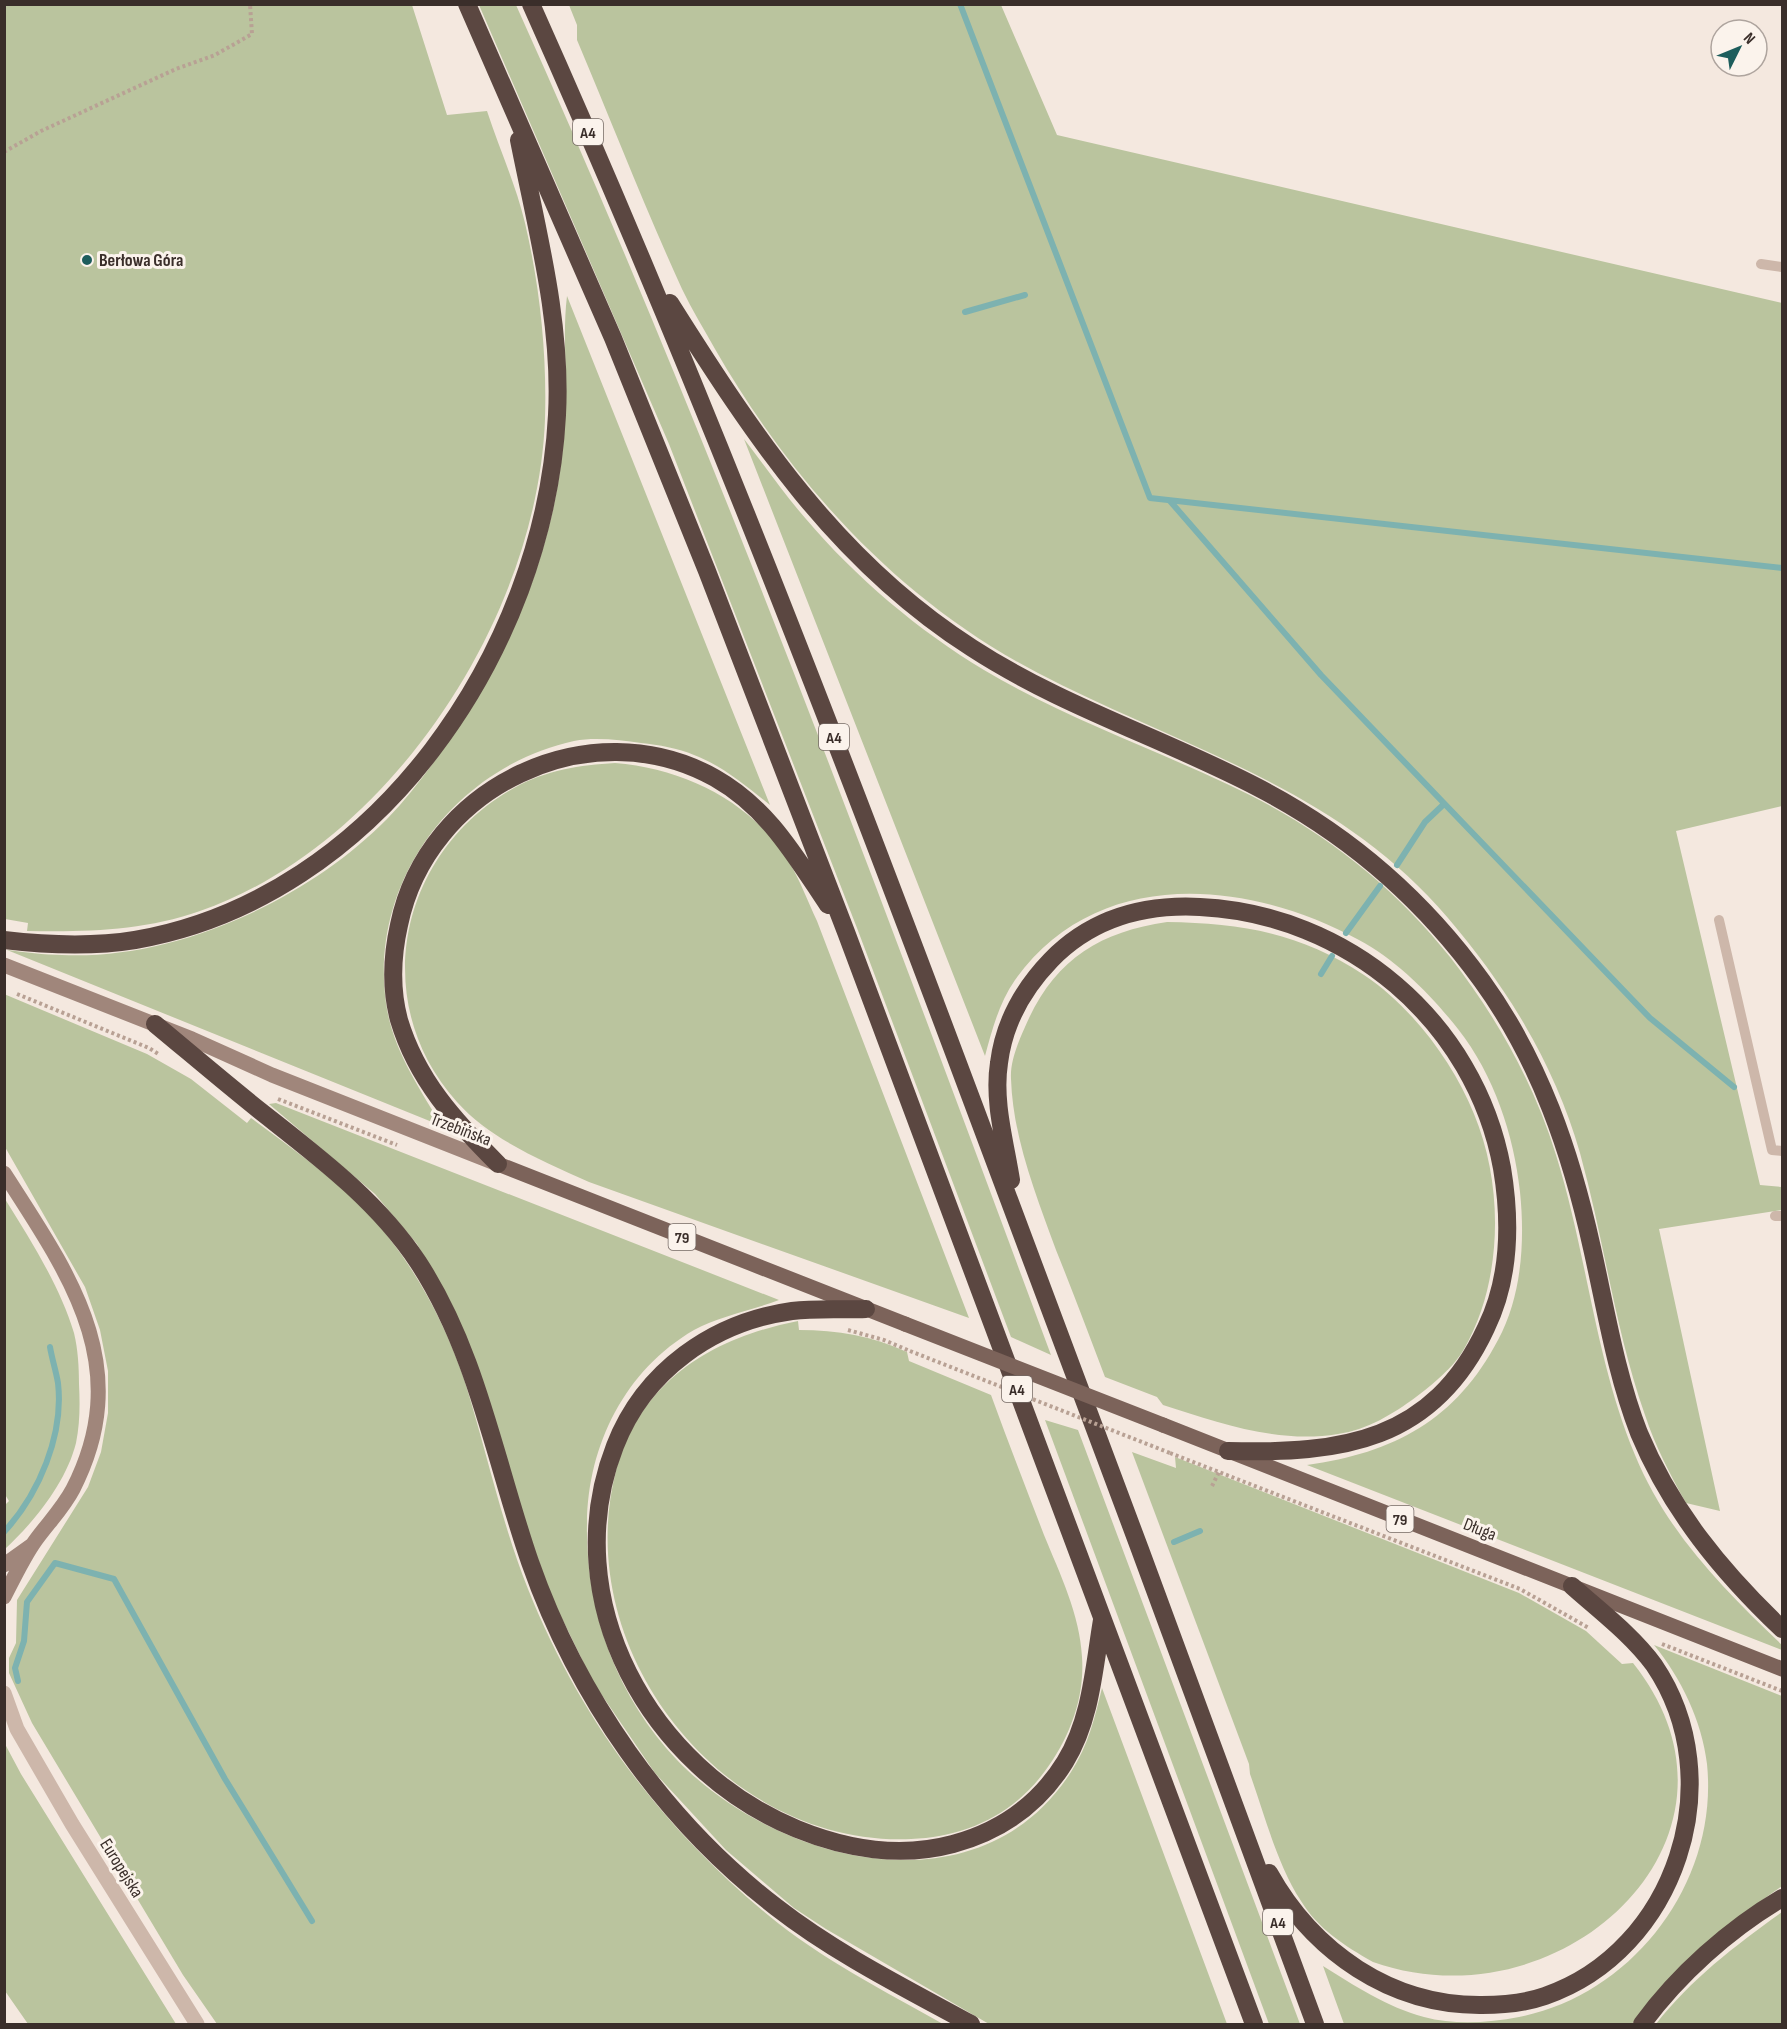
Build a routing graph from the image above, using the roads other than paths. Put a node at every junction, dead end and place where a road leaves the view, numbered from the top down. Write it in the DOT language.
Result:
graph roads {
  1 [pos="467,4"];
  2 [pos="531,4"];
  3 [pos="511,103"];
  4 [pos="643,261"];
  5 [pos="1761,264"];
  6 [pos="1782,267"];
  7 [pos="1719,920"];
  8 [pos="846,932"];
  9 [pos="4,940"];
  10 [pos="4,964"];
  11 [pos="155,1024"];
  12 [pos="1782,1151"];
  13 [pos="498,1164"];
  14 [pos="4,1173"];
  15 [pos="1016,1217"];
  16 [pos="866,1309"];
  17 [pos="1163,1425"];
  18 [pos="1228,1451"];
  19 [pos="32,1545"];
  20 [pos="4,1564"];
  21 [pos="1572,1586"];
  22 [pos="4,1597"];
  23 [pos="1102,1617"];
  24 [pos="1782,1629"];
  25 [pos="1782,1669"];
  26 [pos="4,1693"];
  27 [pos="4,1717"];
  28 [pos="17,1730"];
  29 [pos="1240,1820"];
  30 [pos="1782,1898"];
  31 [pos="197,2025"];
  32 [pos="971,2025"];
  33 [pos="1254,2025"];
  34 [pos="1315,2025"];
  35 [pos="1641,2025"];
  1 -- 3 [label="highway, A4"];
  2 -- 4 [label="highway, A4"];
  3 -- 8 [label="highway, A4"];
  3 -- 9 [label="highway"];
  4 -- 15 [label="highway, A4"];
  4 -- 24 [label="highway"];
  5 -- 6 [label="lane"];
  7 -- 12 [label="lane"];
  8 -- 13 [label="highway"];
  8 -- 23 [label="highway, A4"];
  10 -- 11 [label="main road, Trzebińska / 79"];
  11 -- 13 [label="main road, Trzebińska / 79"];
  11 -- 32 [label="highway"];
  13 -- 16 [label="main road, Trzebińska / 79"];
  14 -- 19 [label="main road"];
  15 -- 18 [label="highway"];
  15 -- 29 [label="highway, A4"];
  16 -- 17 [label="main road, Trzebińska / 79, bridge"];
  16 -- 23 [label="highway"];
  17 -- 18 [label="main road, Długa / 79"];
  18 -- 21 [label="main road, Długa / 79"];
  19 -- 20 [label="main road"];
  19 -- 22 [label="main road"];
  21 -- 25 [label="main road, Długa / 79"];
  21 -- 29 [label="highway"];
  23 -- 33 [label="highway, A4"];
  26 -- 28 [label="street, Europejska"];
  27 -- 28 [label="street, Europejska"];
  28 -- 31 [label="street, Europejska"];
  29 -- 34 [label="highway, A4"];
  30 -- 35 [label="highway"];
}
